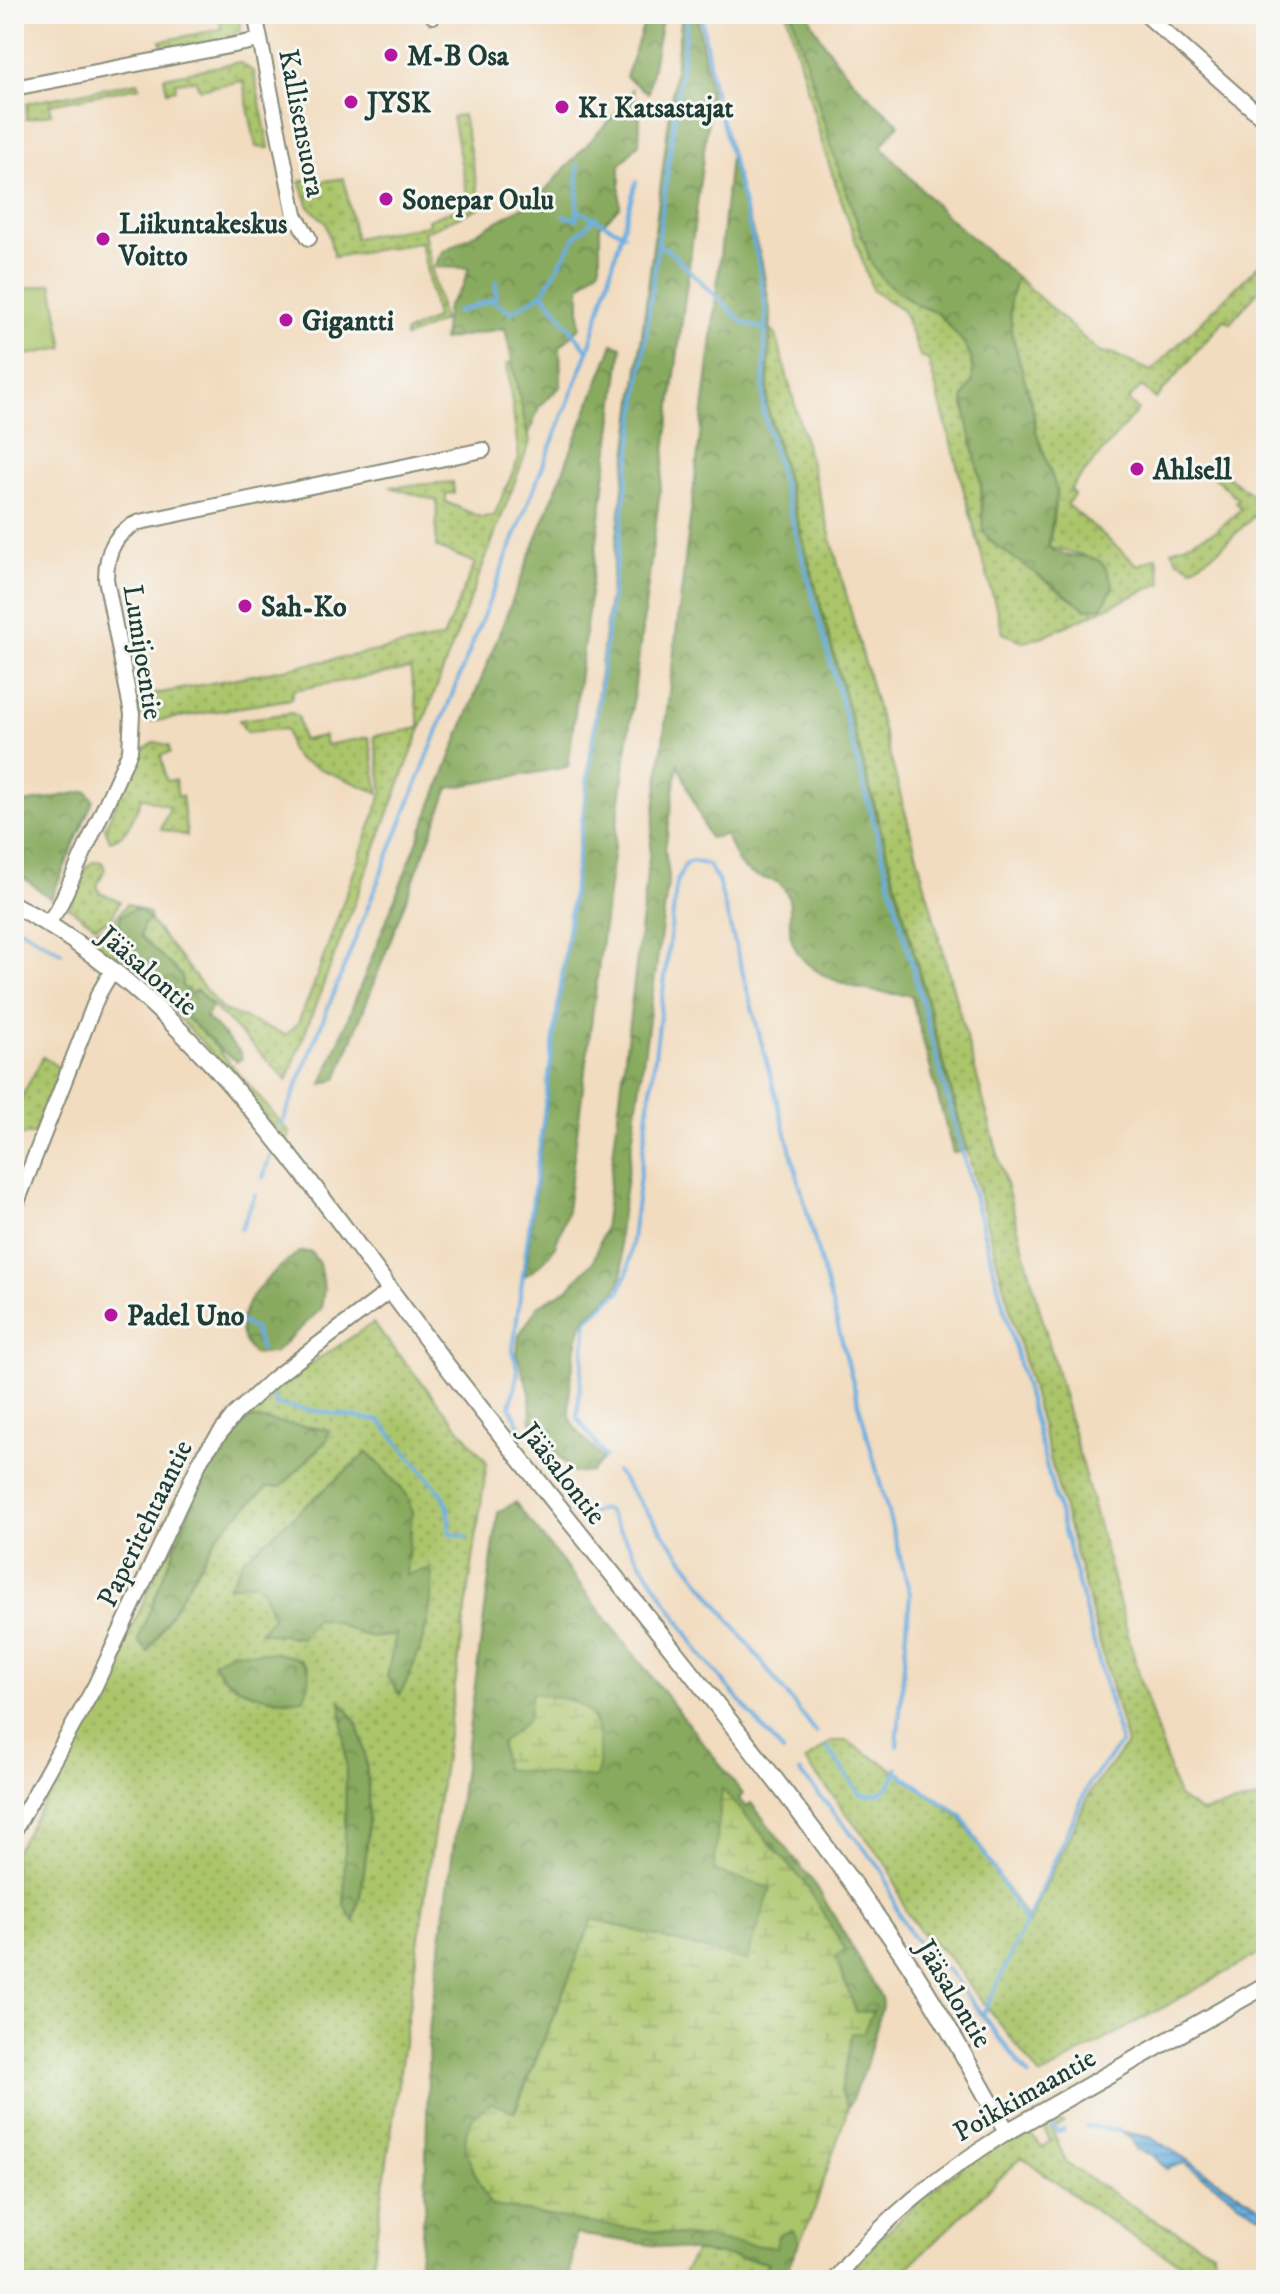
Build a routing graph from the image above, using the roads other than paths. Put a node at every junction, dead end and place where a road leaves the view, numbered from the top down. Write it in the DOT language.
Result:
graph roads {
  1 [pos="255,14"];
  2 [pos="1145,14"];
  3 [pos="260,40"];
  4 [pos="14,88"];
  5 [pos="1266,121"];
  6 [pos="309,238"];
  7 [pos="483,450"];
  8 [pos="14,905"];
  9 [pos="48,923"];
  10 [pos="113,969"];
  11 [pos="14,1210"];
  12 [pos="388,1292"];
  13 [pos="14,1831"];
  14 [pos="1266,1985"];
  15 [pos="1007,2132"];
  16 [pos="834,2280"];
  1 -- 3 [label="street, Kallisensuora"];
  2 -- 5 [label="street"];
  3 -- 4 [label="street"];
  3 -- 6 [label="street, Kallisensuora"];
  7 -- 9 [label="street, Lumijoentie"];
  8 -- 9 [label="main road, Jääsalontie"];
  9 -- 10 [label="main road, Jääsalontie"];
  10 -- 11 [label="street"];
  10 -- 12 [label="main road, Jääsalontie"];
  12 -- 13 [label="street, Paperitehtaantie"];
  12 -- 15 [label="main road, Jääsalontie"];
  14 -- 15 [label="main road, Poikkimaantie"];
  15 -- 16 [label="street, Poikkimaantie"];
}
